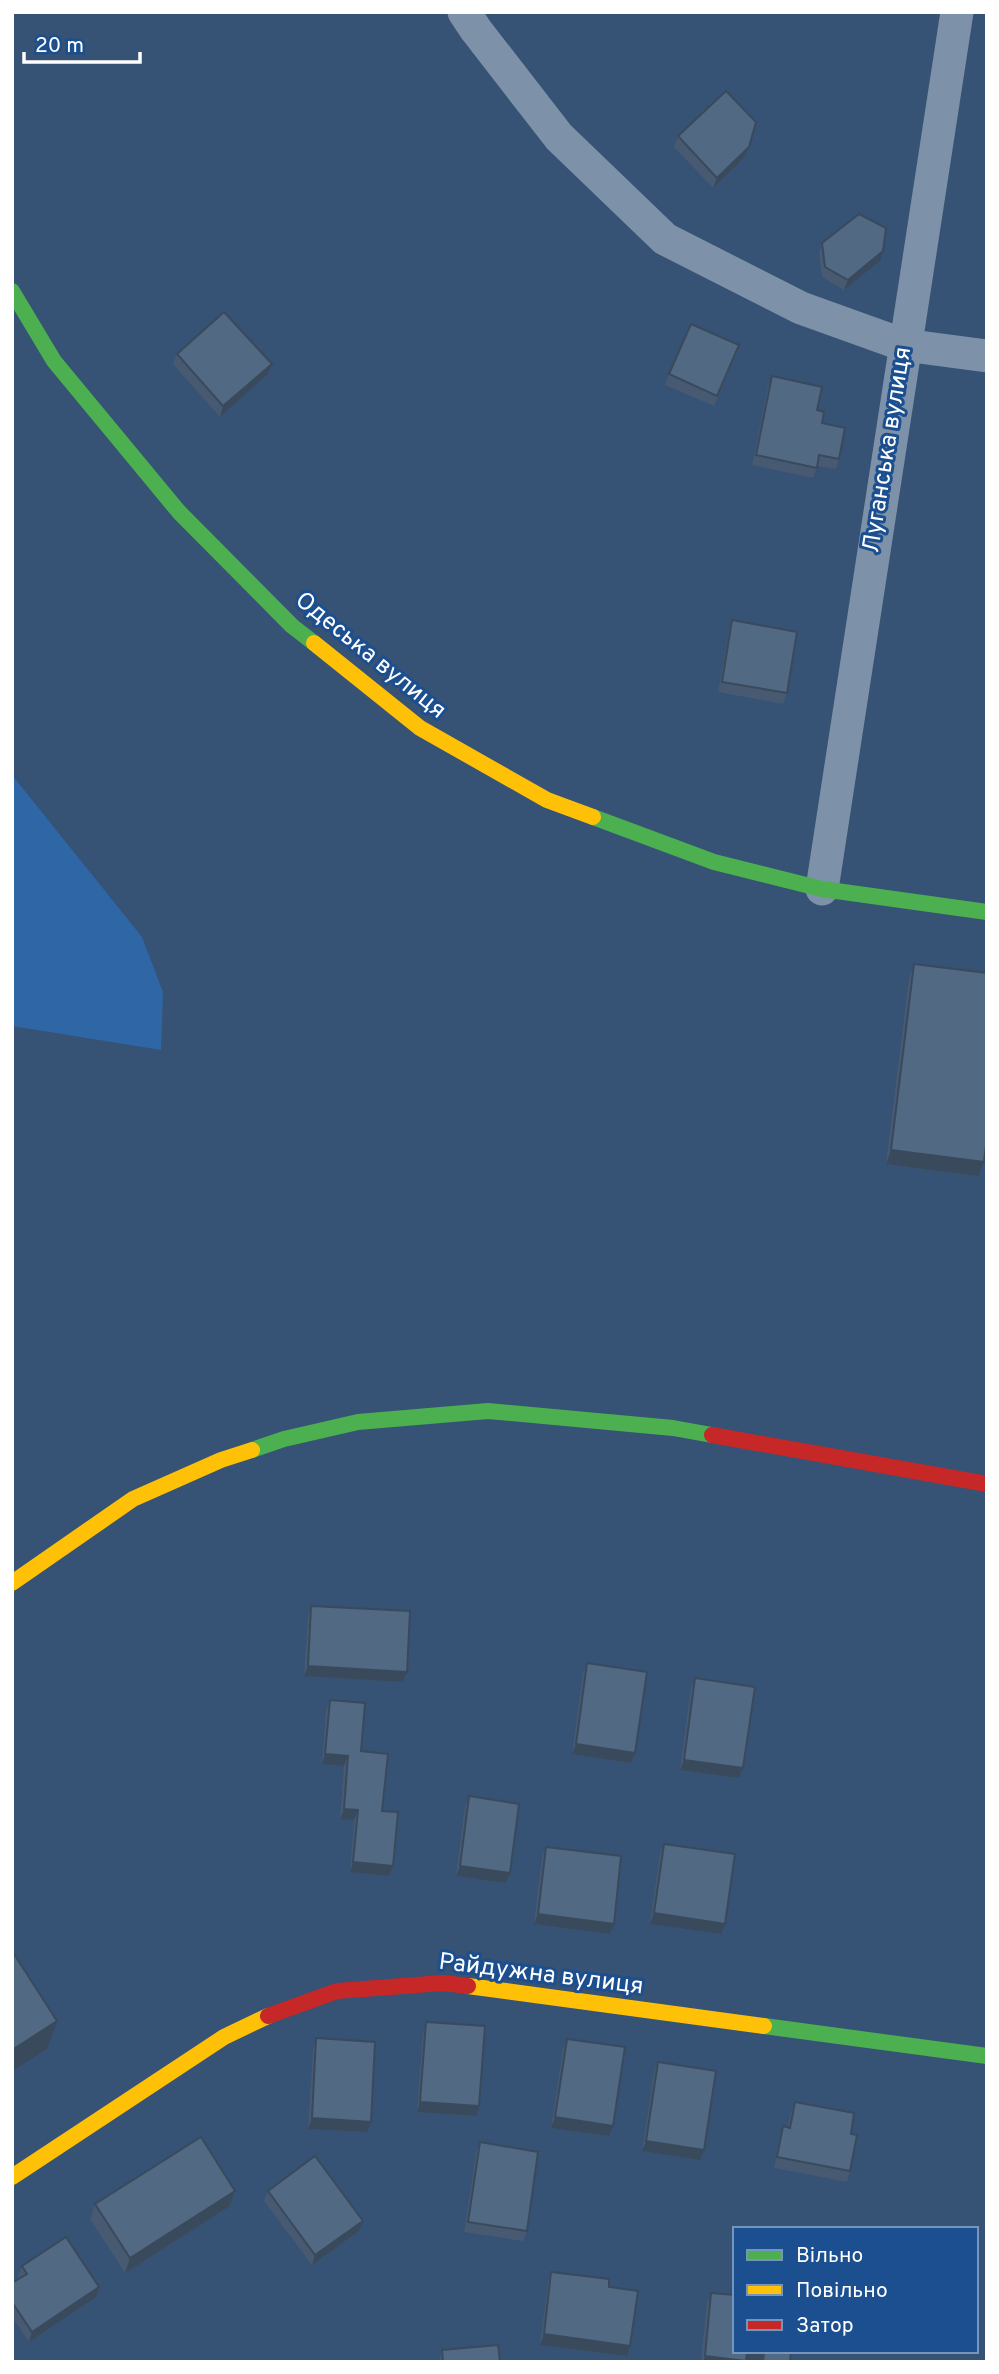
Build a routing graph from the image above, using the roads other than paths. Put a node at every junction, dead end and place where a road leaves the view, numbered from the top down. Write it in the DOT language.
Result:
graph roads {
  1 [pos="464,12"];
  2 [pos="957,12"];
  3 [pos="12,291"];
  4 [pos="904,345"];
  5 [pos="987,356"];
  6 [pos="822,889"];
  7 [pos="987,912"];
  8 [pos="987,1484"];
  9 [pos="12,1583"];
  10 [pos="987,2056"];
  11 [pos="12,2176"];
  1 -- 4 [label="street"];
  2 -- 4 [label="street, Луганська вулиця"];
  3 -- 6 [label="street, Одеська вулиця"];
  4 -- 5 [label="street"];
  4 -- 6 [label="street, Луганська вулиця"];
  6 -- 7 [label="street, Одеська вулиця"];
  8 -- 9 [label="street"];
  10 -- 11 [label="street, Райдужна вулиця"];
}
